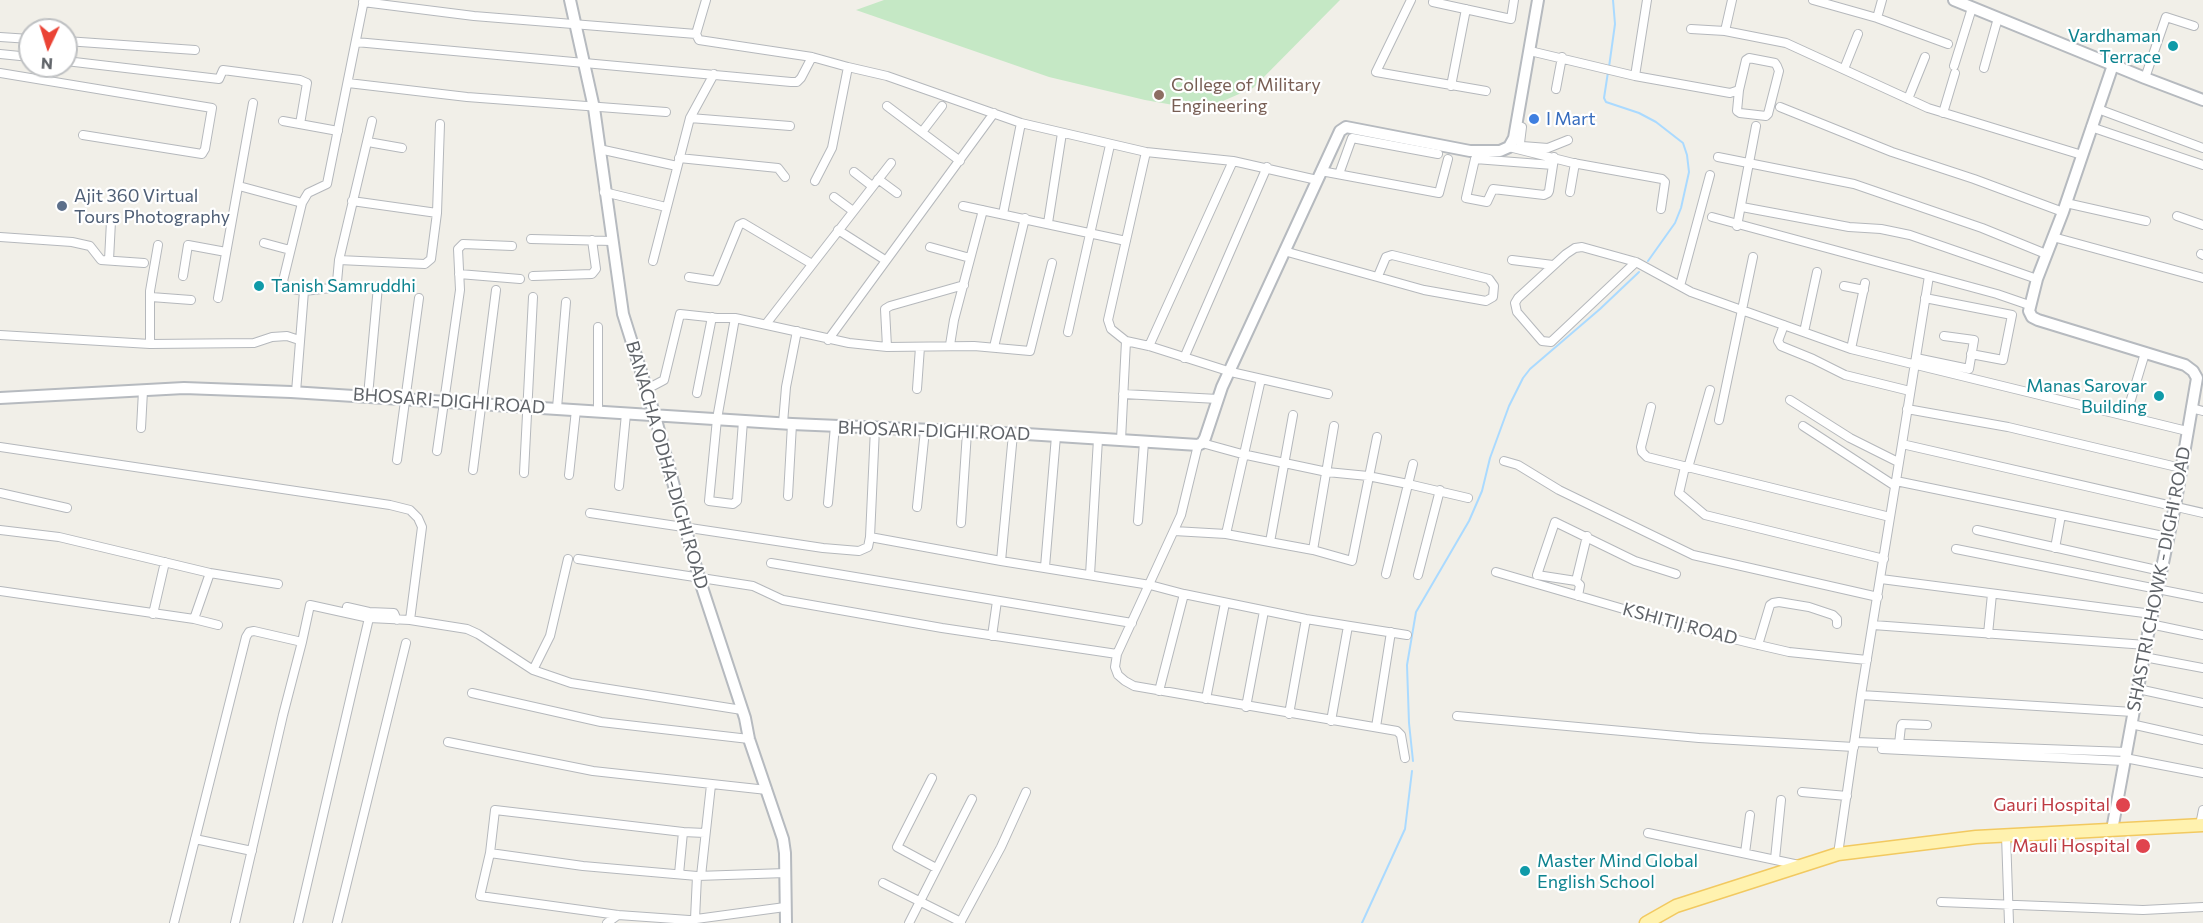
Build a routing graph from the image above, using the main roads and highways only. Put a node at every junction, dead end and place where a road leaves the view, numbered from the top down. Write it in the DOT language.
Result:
graph roads {
  1 [pos="2202,825"];
  2 [pos="1646,923"];
  1 -- 2 [label="main road"];
}
